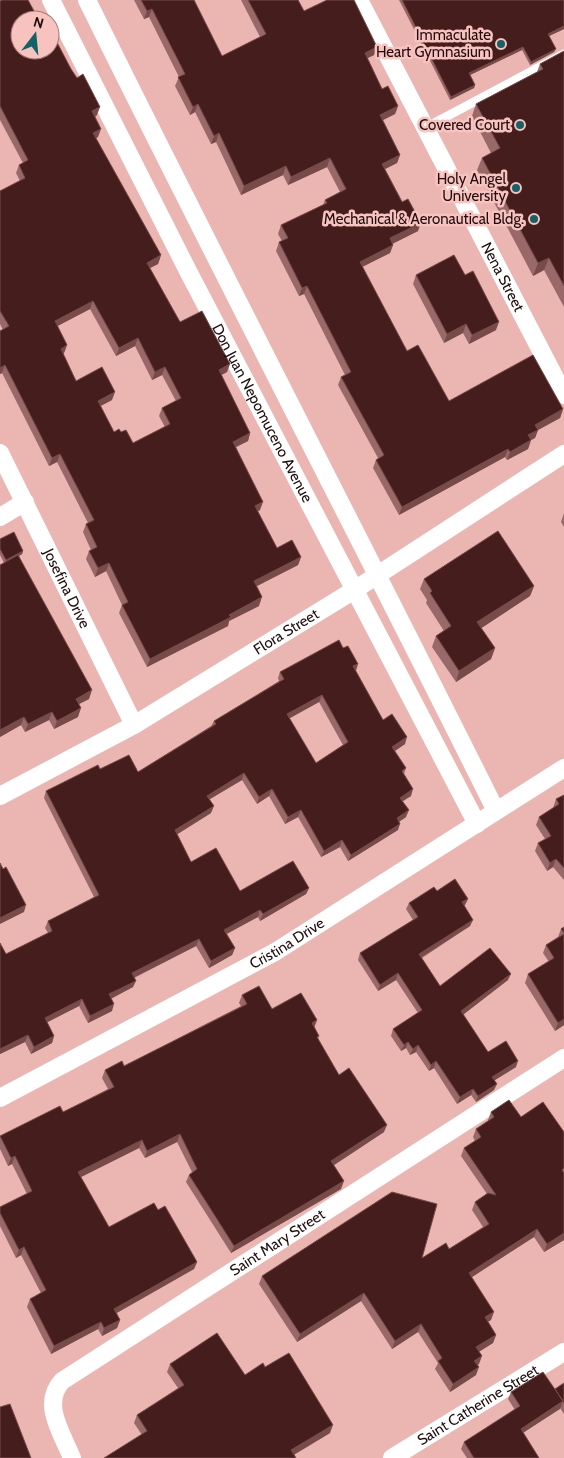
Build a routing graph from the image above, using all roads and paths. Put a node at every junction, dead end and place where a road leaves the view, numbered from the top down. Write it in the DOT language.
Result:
graph roads {
  1 [pos="51,0"];
  2 [pos="86,0"];
  3 [pos="359,0"];
  4 [pos="564,54"];
  5 [pos="426,128"];
  6 [pos="214,257"];
  7 [pos="188,271"];
  8 [pos="564,395"];
  9 [pos="0,453"];
  10 [pos="564,454"];
  11 [pos="25,502"];
  12 [pos="0,517"];
  13 [pos="378,574"];
  14 [pos="356,590"];
  15 [pos="134,725"];
  16 [pos="564,768"];
  17 [pos="0,796"];
  18 [pos="496,811"];
  19 [pos="477,824"];
  20 [pos="564,1058"];
  21 [pos="0,1098"];
  22 [pos="564,1352"];
  23 [pos="72,1458"];
  24 [pos="392,1458"];
  1 -- 7 [label="street, Don Juan Nepomuceno Avenue"];
  2 -- 6 [label="street, Don Juan Nepomuceno Avenue"];
  3 -- 5 [label="street, Nena Street"];
  4 -- 5 [label="lane"];
  5 -- 8 [label="street, Nena Street"];
  6 -- 7 [label="street"];
  6 -- 13 [label="street, Don Juan Nepomuceno Avenue"];
  7 -- 14 [label="street, Don Juan Nepomuceno Avenue"];
  9 -- 11 [label="street, Josefina Drive"];
  10 -- 13 [label="street, Flora Street"];
  11 -- 12 [label="street"];
  11 -- 15 [label="street, Josefina Drive"];
  13 -- 14 [label="street, Flora Street"];
  13 -- 18 [label="street, Don Juan Nepomuceno Avenue"];
  14 -- 15 [label="street, Flora Street"];
  14 -- 19 [label="street, Don Juan Nepomuceno Avenue"];
  15 -- 17 [label="street, Flora Street"];
  16 -- 18 [label="street, Cristina Drive"];
  18 -- 19 [label="street, Cristina Drive"];
  19 -- 21 [label="street, Cristina Drive"];
  20 -- 23 [label="street, Saint Mary Street"];
  22 -- 24 [label="street, Saint Catherine Street"];
}
